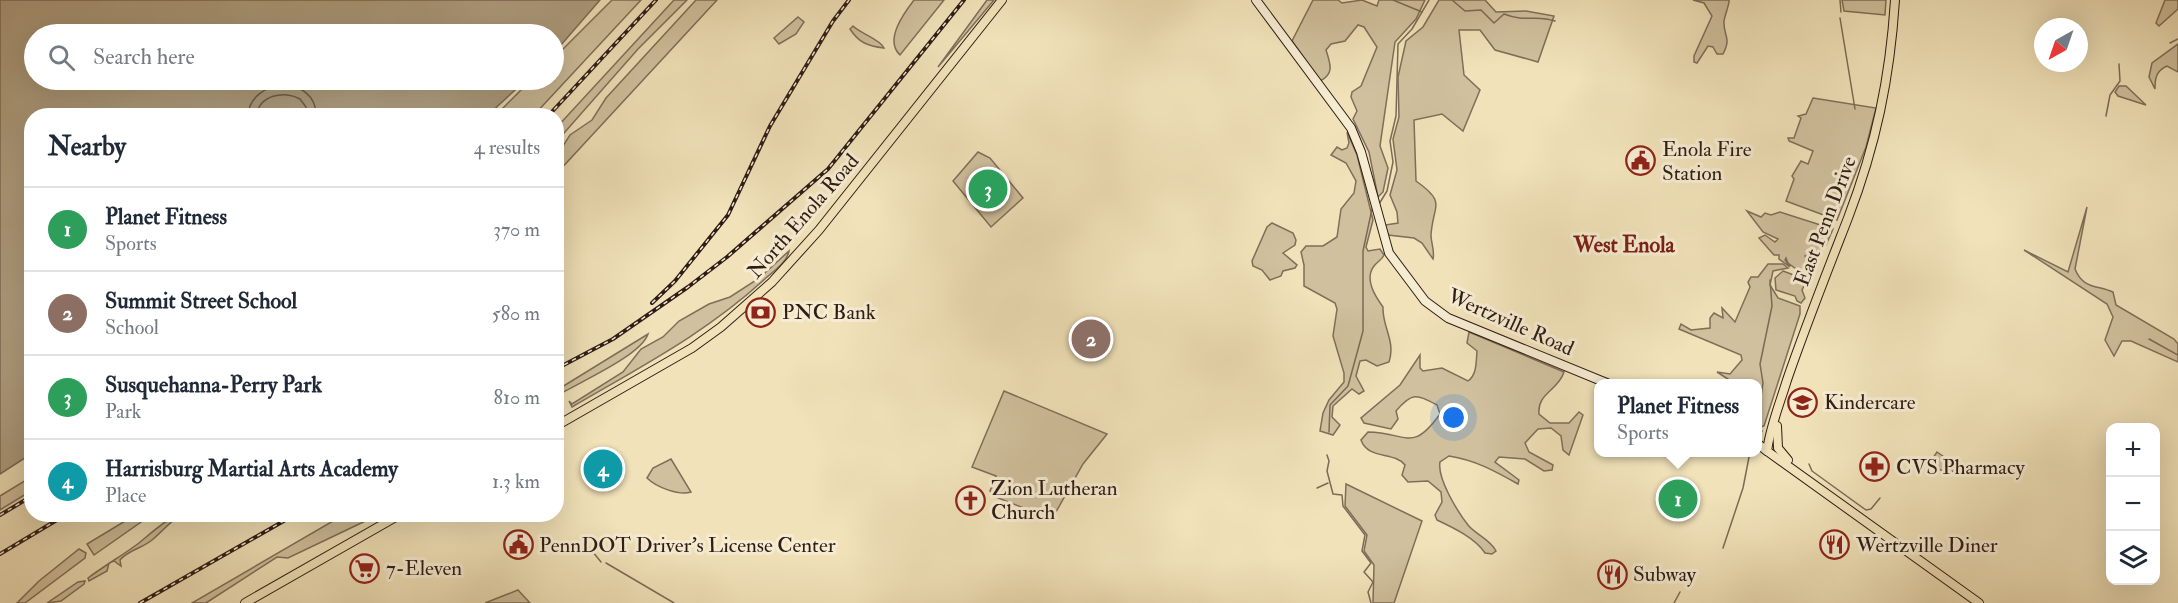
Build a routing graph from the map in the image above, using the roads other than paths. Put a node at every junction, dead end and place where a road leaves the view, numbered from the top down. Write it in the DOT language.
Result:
graph roads {
  1 [pos="1002,0"];
  2 [pos="1256,0"];
  3 [pos="1895,0"];
  4 [pos="1597,379"];
  5 [pos="1777,411"];
  6 [pos="564,421"];
  7 [pos="1762,447"];
  8 [pos="1767,451"];
  9 [pos="1808,480"];
  10 [pos="387,522"];
  11 [pos="244,603"];
  12 [pos="1978,603"];
  1 -- 6 [label="main road, North Enola Road"];
  2 -- 4 [label="main road, Wertzville Road"];
  3 -- 5 [label="main road, East Penn Drive"];
  5 -- 8 [label="main road, East Penn Drive"];
  5 -- 9 [label="main road"];
  7 -- 8 [label="main road"];
  8 -- 9 [label="main road"];
  9 -- 12 [label="main road"];
  10 -- 11 [label="main road"];
}
